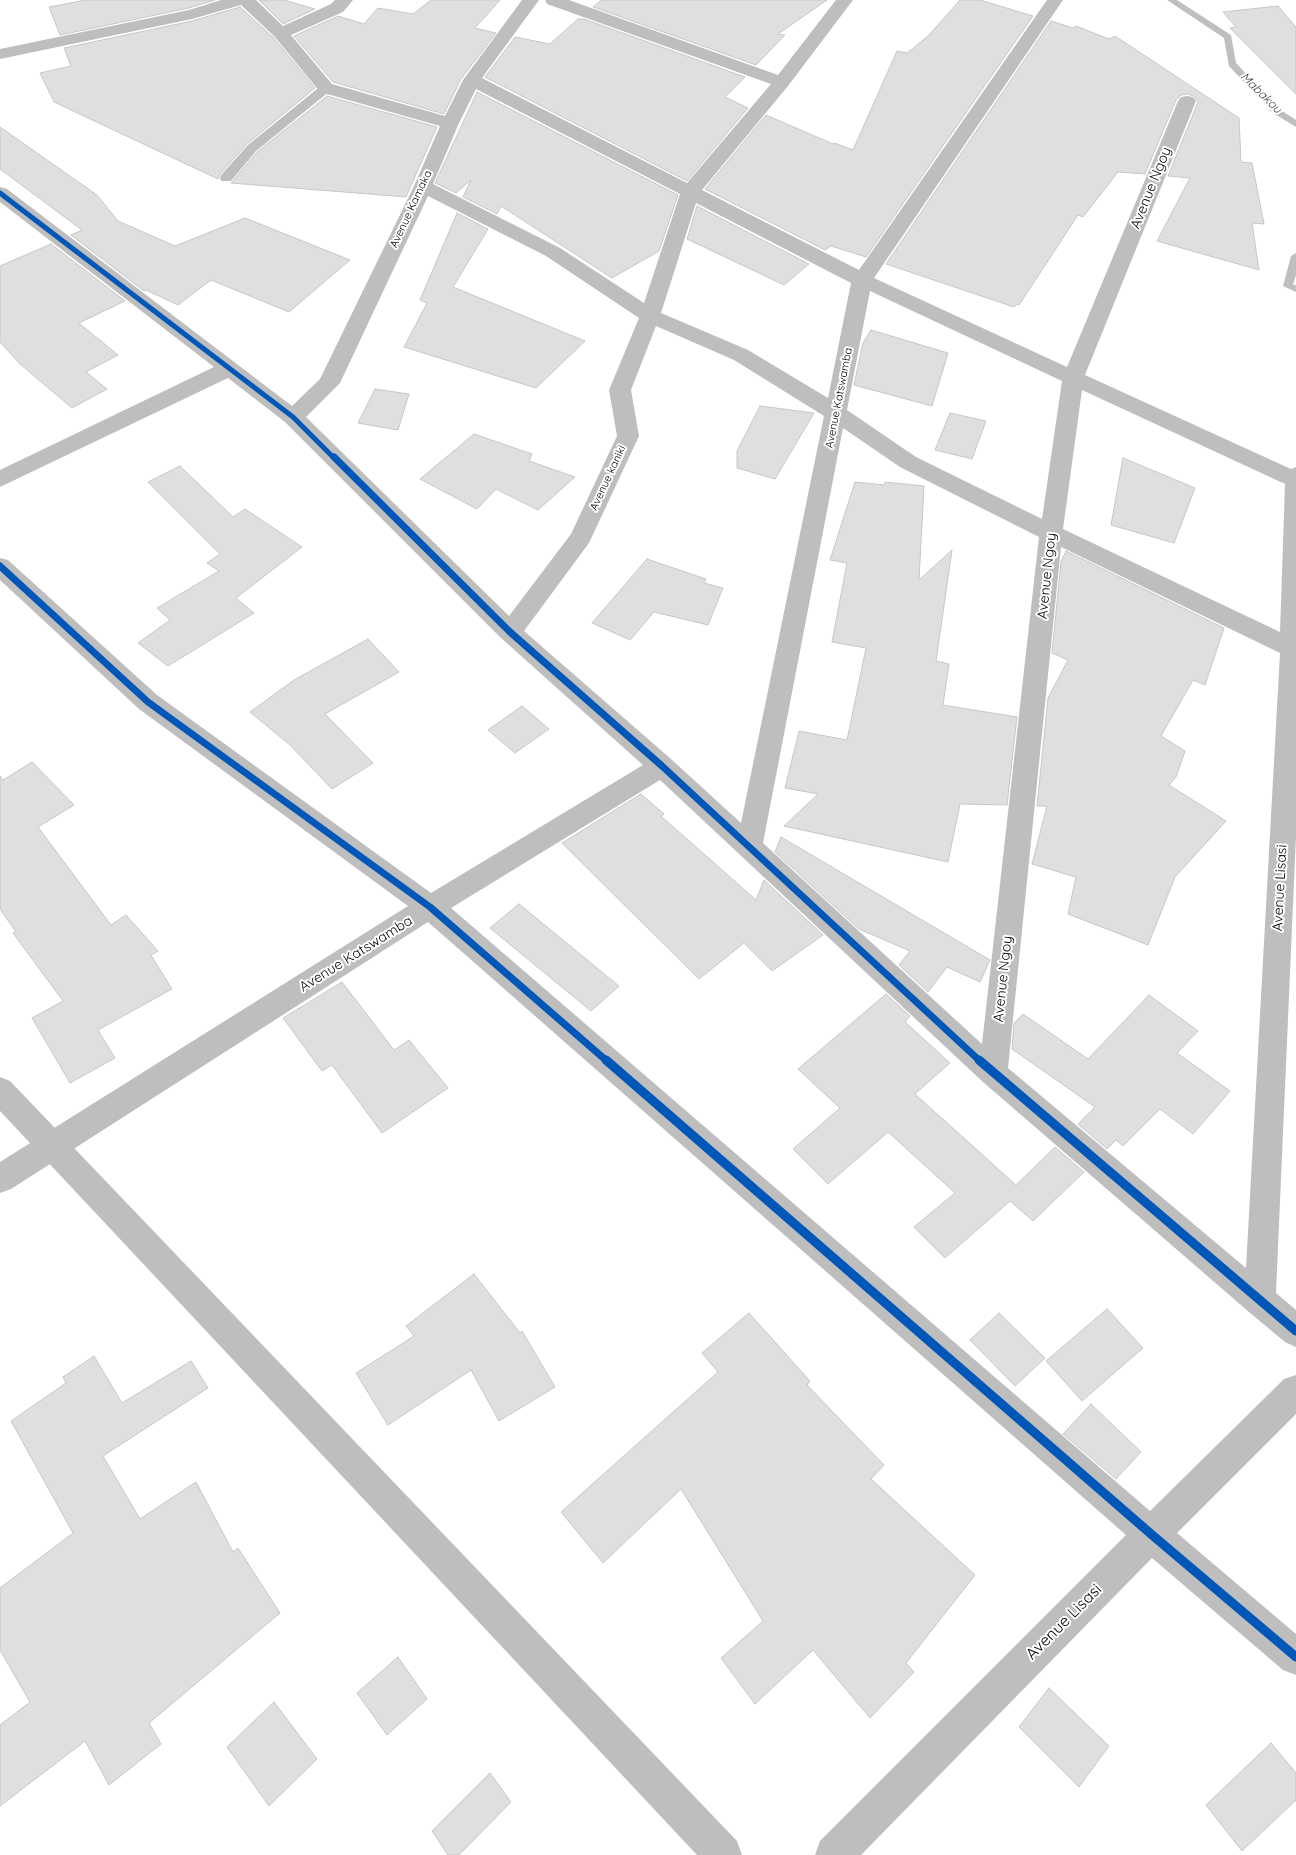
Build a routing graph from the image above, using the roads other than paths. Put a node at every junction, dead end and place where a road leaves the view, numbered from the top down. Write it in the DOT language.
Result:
graph roads {
  1 [pos="240,0"];
  2 [pos="246,0"];
  3 [pos="345,0"];
  4 [pos="531,0"];
  5 [pos="553,0"];
  6 [pos="1054,0"];
  7 [pos="842,1"];
  8 [pos="281,33"];
  9 [pos="0,54"];
  10 [pos="472,80"];
  11 [pos="782,82"];
  12 [pos="326,88"];
  13 [pos="1187,101"];
  14 [pos="450,123"];
  15 [pos="226,178"];
  16 [pos="422,186"];
  17 [pos="690,192"];
  18 [pos="0,193"];
  19 [pos="862,280"];
  20 [pos="650,316"];
  21 [pos="228,369"];
  22 [pos="1073,378"];
  23 [pos="836,413"];
  24 [pos="293,417"];
  25 [pos="1295,477"];
  26 [pos="0,479"];
  27 [pos="1052,533"];
  28 [pos="0,566"];
  29 [pos="510,632"];
  30 [pos="1294,649"];
  31 [pos="662,766"];
  32 [pos="749,848"];
  33 [pos="430,907"];
  34 [pos="993,1073"];
  35 [pos="0,1090"];
  36 [pos="53,1145"];
  37 [pos="0,1179"];
  38 [pos="1260,1301"];
  39 [pos="1296,1331"];
  40 [pos="1296,1392"];
  41 [pos="1151,1534"];
  42 [pos="1296,1657"];
  43 [pos="723,1855"];
  44 [pos="834,1855"];
  1 -- 9 [label="street"];
  2 -- 8 [label="street"];
  3 -- 8 [label="street"];
  4 -- 10 [label="street, Avenue Kamaka"];
  5 -- 11 [label="street"];
  6 -- 19 [label="street, Avenue Katswamba"];
  7 -- 11 [label="street"];
  8 -- 12 [label="street"];
  10 -- 14 [label="street, Avenue Kamaka"];
  10 -- 17 [label="street"];
  11 -- 17 [label="street"];
  12 -- 14 [label="street"];
  12 -- 15 [label="lane"];
  13 -- 22 [label="street, Avenue Ngoy"];
  14 -- 16 [label="street, Avenue Kamaka"];
  16 -- 20 [label="street"];
  16 -- 24 [label="street, Avenue Kamaka"];
  17 -- 19 [label="street"];
  17 -- 20 [label="street, Avenue kaniki"];
  18 -- 21 [label="street"];
  19 -- 22 [label="street"];
  19 -- 23 [label="street, Avenue Katswamba"];
  20 -- 23 [label="street"];
  20 -- 29 [label="street, Avenue kaniki"];
  21 -- 24 [label="street"];
  21 -- 26 [label="street"];
  22 -- 25 [label="street"];
  22 -- 27 [label="street, Avenue Ngoy"];
  23 -- 27 [label="street"];
  23 -- 32 [label="street, Avenue Katswamba"];
  24 -- 29 [label="street"];
  25 -- 30 [label="street, Avenue Lisasi"];
  27 -- 30 [label="street"];
  27 -- 34 [label="street, Avenue Ngoy"];
  28 -- 33 [label="street"];
  29 -- 31 [label="street"];
  30 -- 38 [label="street, Avenue Lisasi"];
  31 -- 32 [label="street"];
  31 -- 33 [label="street, Avenue Katswamba"];
  32 -- 34 [label="street"];
  33 -- 36 [label="street, Avenue Katswamba"];
  33 -- 41 [label="street"];
  34 -- 38 [label="street"];
  35 -- 36 [label="street"];
  36 -- 37 [label="street, Avenue Katswamba"];
  36 -- 43 [label="street"];
  38 -- 39 [label="street"];
  40 -- 41 [label="street, Avenue Lisasi"];
  41 -- 42 [label="street"];
  41 -- 44 [label="street, Avenue Lisasi"];
}
